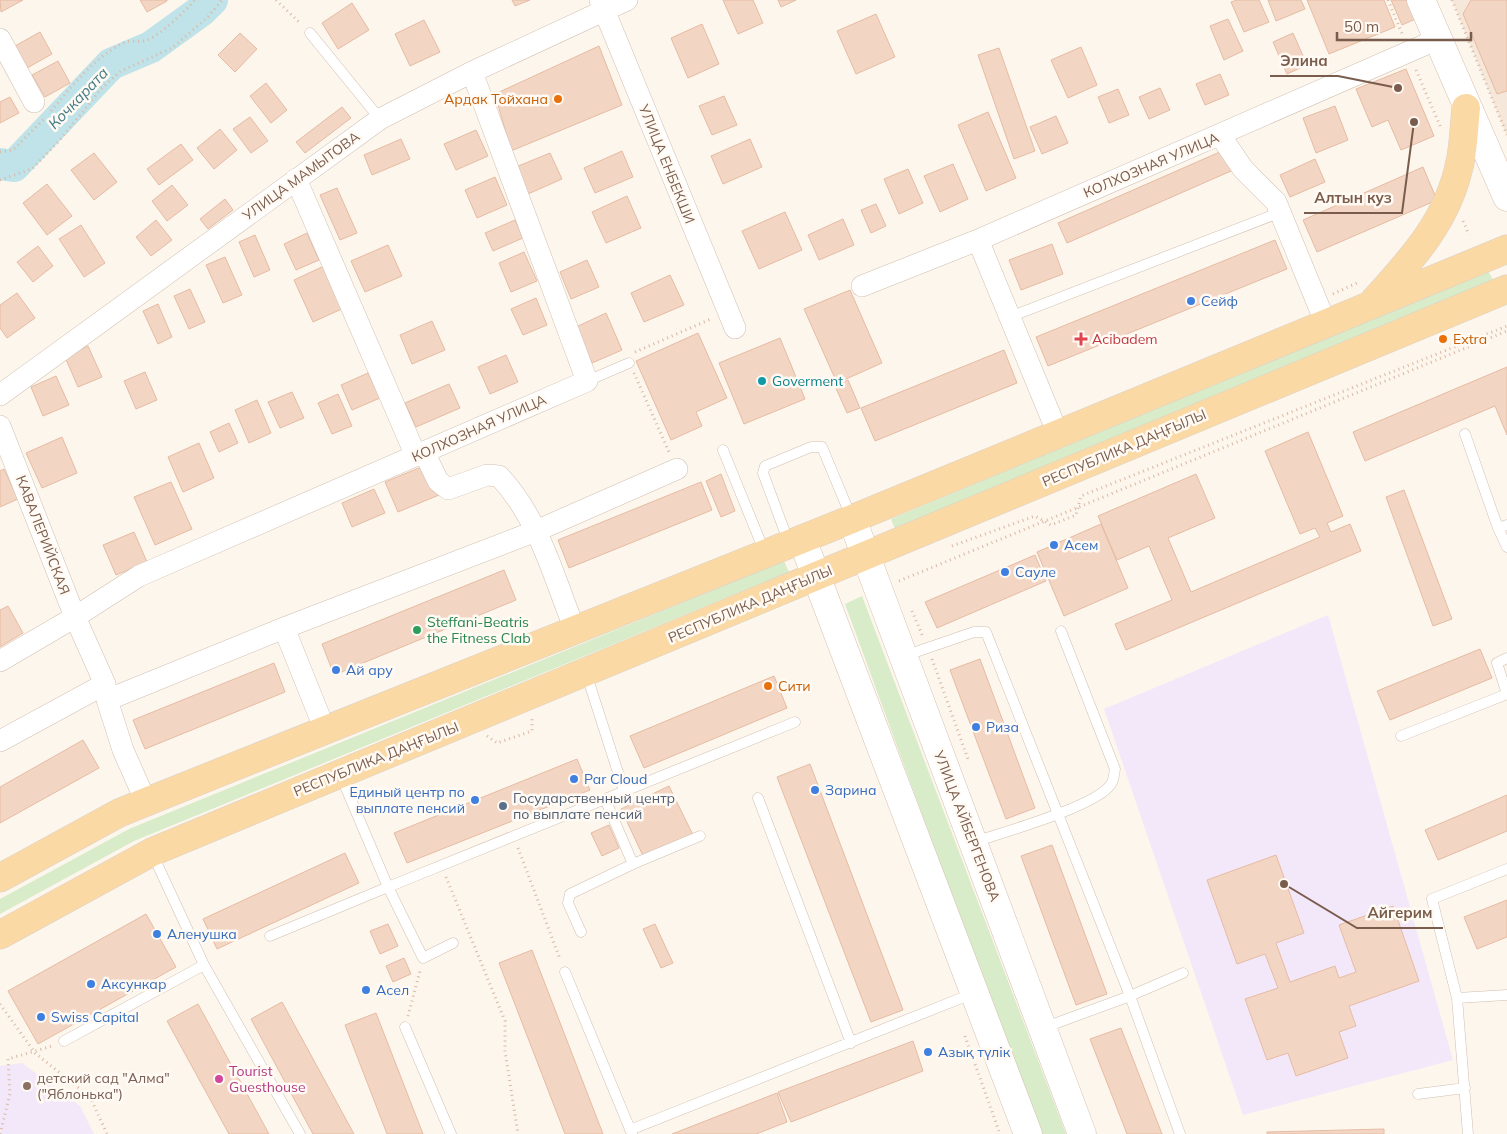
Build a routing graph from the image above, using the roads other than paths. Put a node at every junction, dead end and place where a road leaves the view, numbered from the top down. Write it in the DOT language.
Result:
graph roads {
  1 [pos="627,0"];
  2 [pos="1421,0"];
  3 [pos="602,5"];
  4 [pos="310,33"];
  5 [pos="0,39"];
  6 [pos="1438,39"];
  7 [pos="472,72"];
  8 [pos="34,102"];
  9 [pos="1466,108"];
  10 [pos="380,119"];
  11 [pos="1220,135"];
  12 [pos="296,179"];
  13 [pos="1507,197"];
  14 [pos="1281,212"];
  15 [pos="978,240"];
  16 [pos="1507,249"];
  17 [pos="862,286"];
  18 [pos="1507,289"];
  19 [pos="1369,305"];
  20 [pos="1010,317"];
  21 [pos="731,320"];
  22 [pos="1326,324"];
  23 [pos="629,363"];
  24 [pos="587,381"];
  25 [pos="0,395"];
  26 [pos="0,426"];
  27 [pos="1058,434"];
  28 [pos="1465,434"];
  29 [pos="723,450"];
  30 [pos="420,454"];
  31 [pos="677,469"];
  32 [pos="852,519"];
  33 [pos="1503,526"];
  34 [pos="536,531"];
  35 [pos="785,546"];
  36 [pos="1507,546"];
  37 [pos="866,556"];
  38 [pos="816,576"];
  39 [pos="75,616"];
  40 [pos="284,628"];
  41 [pos="575,630"];
  42 [pos="1061,632"];
  43 [pos="903,657"];
  44 [pos="1507,658"];
  45 [pos="0,661"];
  46 [pos="586,672"];
  47 [pos="106,692"];
  48 [pos="794,722"];
  49 [pos="324,730"];
  50 [pos="1400,736"];
  51 [pos="0,741"];
  52 [pos="340,774"];
  53 [pos="624,791"];
  54 [pos="758,798"];
  55 [pos="605,799"];
  56 [pos="146,802"];
  57 [pos="1058,814"];
  58 [pos="700,836"];
  59 [pos="973,842"];
  60 [pos="152,852"];
  61 [pos="633,864"];
  62 [pos="1507,869"];
  63 [pos="0,878"];
  64 [pos="388,888"];
  65 [pos="581,932"];
  66 [pos="0,935"];
  67 [pos="270,936"];
  68 [pos="453,943"];
  69 [pos="204,965"];
  70 [pos="565,972"];
  71 [pos="1183,973"];
  72 [pos="975,992"];
  73 [pos="1507,994"];
  74 [pos="1130,996"];
  75 [pos="1457,998"];
  76 [pos="405,1027"];
  77 [pos="1042,1028"];
  78 [pos="64,1041"];
  79 [pos="850,1043"];
  80 [pos="1465,1088"];
  81 [pos="1418,1094"];
  82 [pos="631,1132"];
  83 [pos="300,1134"];
  84 [pos="451,1134"];
  85 [pos="1028,1134"];
  86 [pos="1082,1134"];
  87 [pos="1180,1134"];
  88 [pos="1468,1134"];
  1 -- 3 [label="street, УЛИЦА МАМЫТОВА"];
  2 -- 6 [label="street"];
  3 -- 7 [label="street, УЛИЦА МАМЫТОВА"];
  3 -- 21 [label="street, УЛИЦА ЕНБЕКШИ"];
  4 -- 10 [label="lane"];
  5 -- 8 [label="street"];
  6 -- 9 [label="street"];
  6 -- 11 [label="street, КОЛХОЗНАЯ УЛИЦА"];
  7 -- 10 [label="street, УЛИЦА МАМЫТОВА"];
  7 -- 24 [label="street"];
  9 -- 13 [label="street"];
  9 -- 19 [label="main road"];
  10 -- 12 [label="street, УЛИЦА МАМЫТОВА"];
  11 -- 14 [label="street"];
  11 -- 15 [label="street, КОЛХОЗНАЯ УЛИЦА"];
  12 -- 25 [label="street, УЛИЦА МАМЫТОВА"];
  12 -- 30 [label="street"];
  14 -- 20 [label="lane"];
  14 -- 22 [label="street"];
  15 -- 17 [label="street, КОЛХОЗНАЯ УЛИЦА"];
  15 -- 20 [label="street"];
  16 -- 19 [label="main road"];
  18 -- 37 [label="main road, РЕСПУБЛИКА ДАҢҒЫЛЫ"];
  19 -- 22 [label="main road"];
  20 -- 27 [label="street"];
  22 -- 27 [label="main road"];
  23 -- 24 [label="lane"];
  24 -- 30 [label="street, КОЛХОЗНАЯ УЛИЦА"];
  26 -- 39 [label="street, КАВАЛЕРИЙСКАЯ"];
  27 -- 32 [label="main road"];
  28 -- 33 [label="lane"];
  29 -- 35 [label="lane"];
  30 -- 34 [label="street"];
  30 -- 39 [label="street, КОЛХОЗНАЯ УЛИЦА"];
  31 -- 34 [label="street"];
  32 -- 35 [label="main road"];
  32 -- 35 [label="lane"];
  32 -- 37 [label="street, УЛИЦА АЙБЕРГЕНОВА"];
  33 -- 36 [label="lane"];
  34 -- 40 [label="street"];
  34 -- 41 [label="street"];
  35 -- 38 [label="street"];
  35 -- 41 [label="main road"];
  37 -- 38 [label="main road, РЕСПУБЛИКА ДАҢҒЫЛЫ"];
  37 -- 43 [label="street, УЛИЦА АЙБЕРГЕНОВА"];
  38 -- 46 [label="main road, РЕСПУБЛИКА ДАҢҒЫЛЫ"];
  38 -- 72 [label="street"];
  39 -- 45 [label="street, КОЛХОЗНАЯ УЛИЦА"];
  39 -- 47 [label="street, КАВАЛЕРИЙСКАЯ"];
  40 -- 47 [label="street"];
  40 -- 49 [label="street"];
  41 -- 49 [label="main road"];
  42 -- 57 [label="lane"];
  43 -- 57 [label="lane"];
  43 -- 59 [label="street, УЛИЦА АЙБЕРГЕНОВА"];
  44 -- 50 [label="lane"];
  46 -- 52 [label="main road, РЕСПУБЛИКА ДАҢҒЫЛЫ"];
  46 -- 53 [label="lane"];
  47 -- 51 [label="street"];
  47 -- 56 [label="street, КАВАЛЕРИЙСКАЯ"];
  48 -- 53 [label="lane"];
  49 -- 56 [label="main road"];
  52 -- 60 [label="main road, РЕСПУБЛИКА ДАҢҒЫЛЫ"];
  52 -- 64 [label="lane"];
  53 -- 55 [label="lane"];
  54 -- 79 [label="lane"];
  55 -- 61 [label="lane"];
  55 -- 64 [label="lane"];
  56 -- 63 [label="main road"];
  57 -- 59 [label="lane"];
  57 -- 74 [label="lane"];
  58 -- 61 [label="lane"];
  59 -- 77 [label="street, УЛИЦА АЙБЕРГЕНОВА"];
  60 -- 66 [label="main road, РЕСПУБЛИКА ДАҢҒЫЛЫ"];
  60 -- 69 [label="lane"];
  61 -- 65 [label="lane"];
  62 -- 75 [label="lane"];
  64 -- 67 [label="lane"];
  64 -- 68 [label="lane"];
  69 -- 78 [label="lane"];
  69 -- 83 [label="lane"];
  70 -- 82 [label="lane"];
  71 -- 74 [label="lane"];
  72 -- 79 [label="lane"];
  72 -- 85 [label="street"];
  73 -- 75 [label="lane"];
  74 -- 77 [label="lane"];
  74 -- 87 [label="lane"];
  75 -- 80 [label="lane"];
  76 -- 84 [label="lane"];
  77 -- 86 [label="street, УЛИЦА АЙБЕРГЕНОВА"];
  79 -- 82 [label="lane"];
  80 -- 81 [label="lane"];
  80 -- 88 [label="lane"];
}
